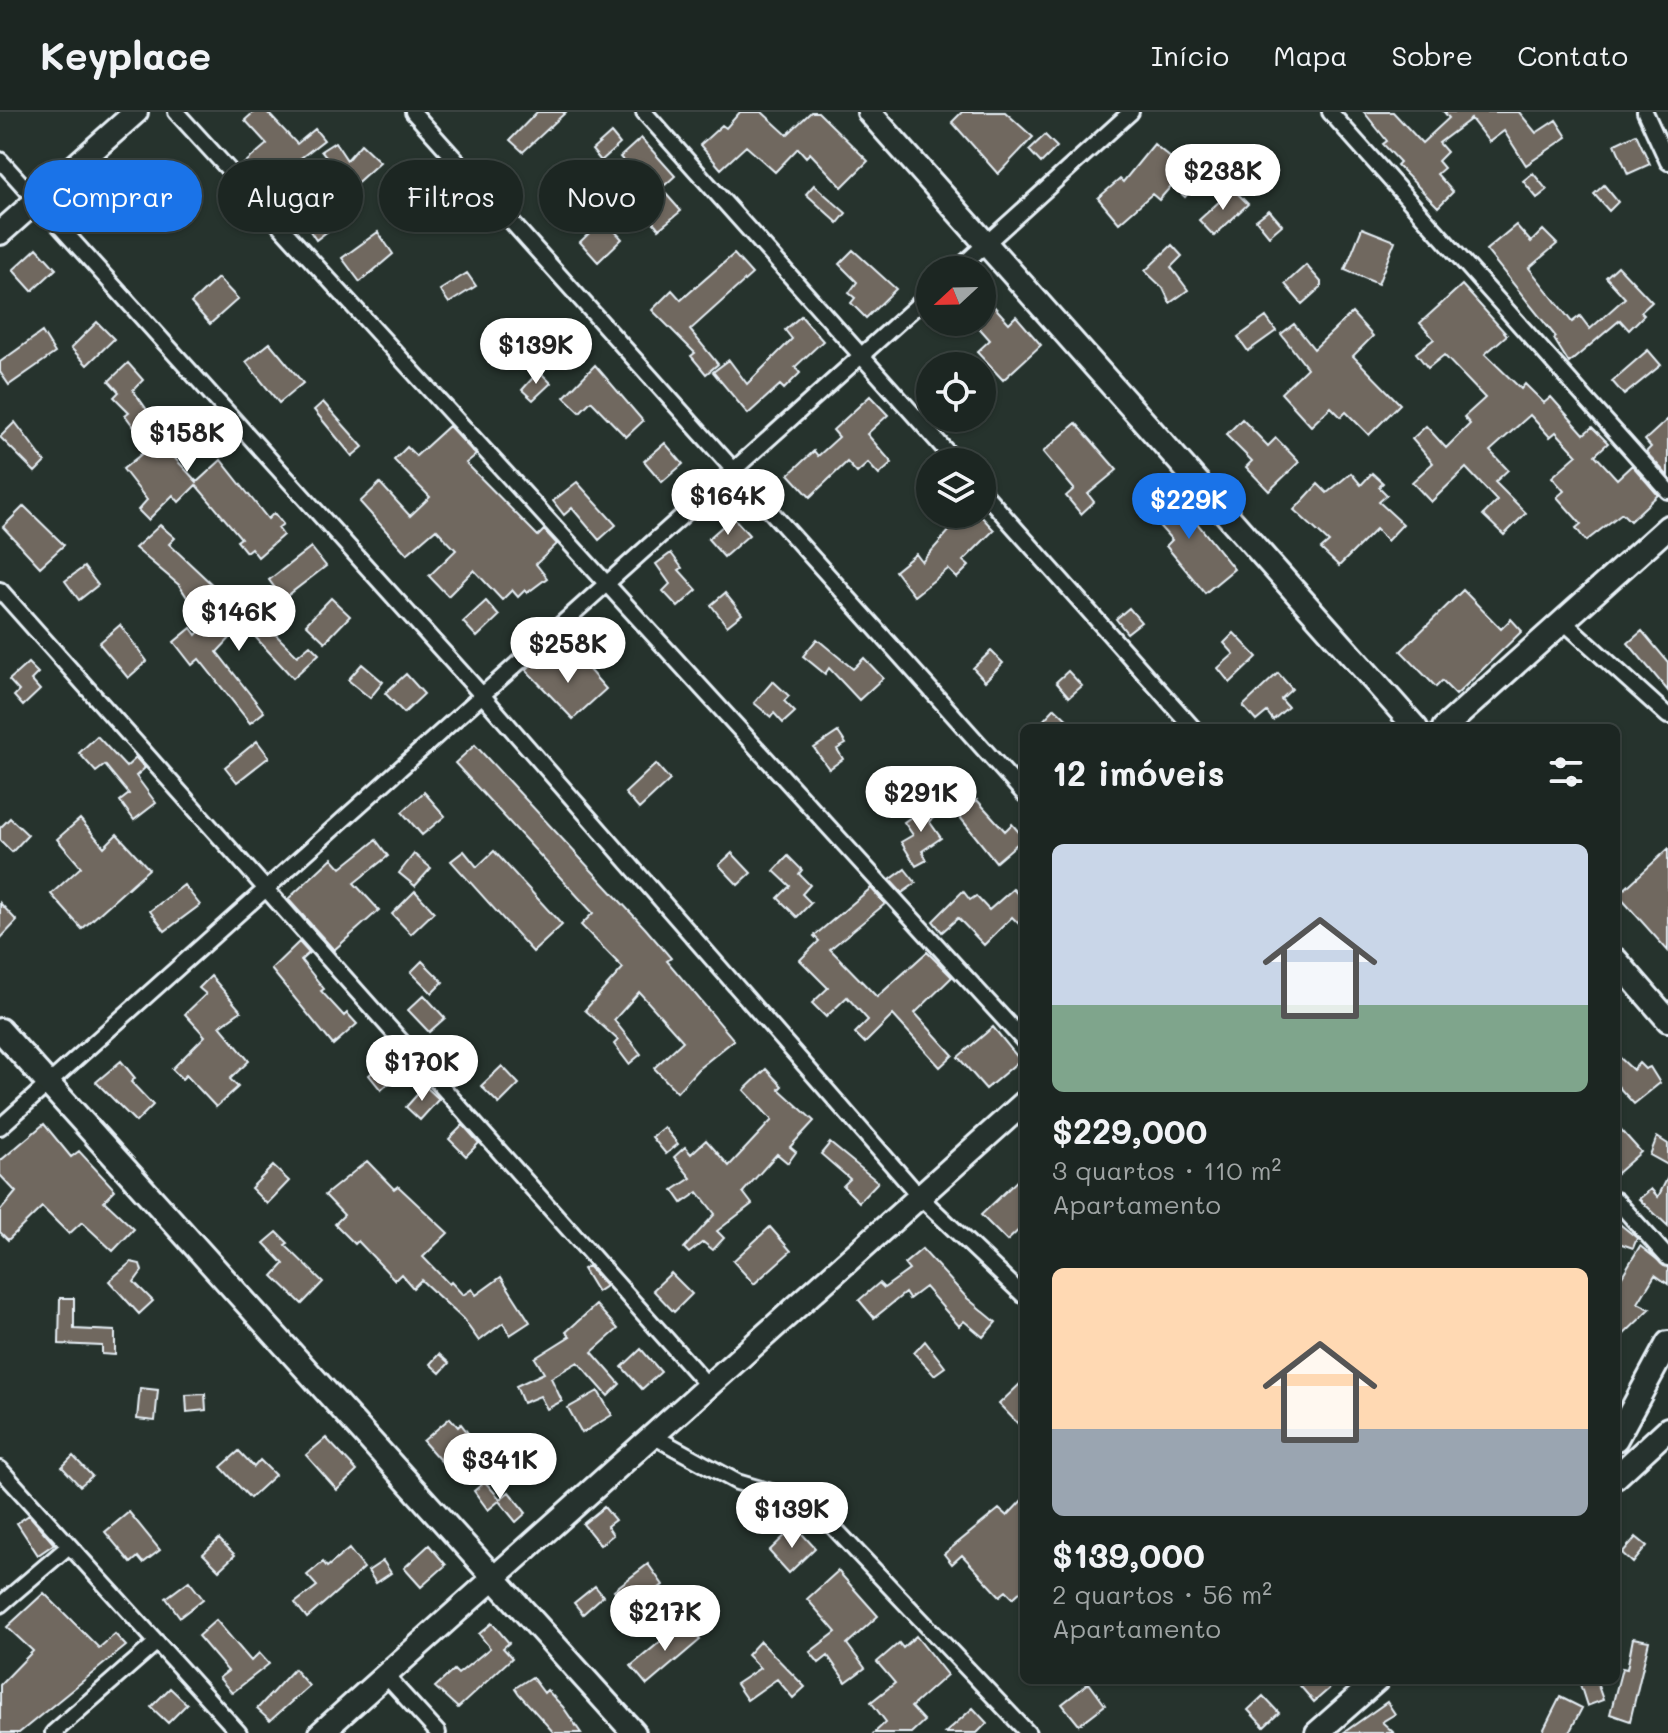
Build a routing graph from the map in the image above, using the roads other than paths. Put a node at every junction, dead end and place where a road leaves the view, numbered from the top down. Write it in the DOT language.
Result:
graph roads {
  1 [pos="136,112"];
  2 [pos="176,112"];
  3 [pos="413,112"];
  4 [pos="644,112"];
  5 [pos="869,112"];
  6 [pos="1131,112"];
  7 [pos="1330,112"];
  8 [pos="1645,112"];
  9 [pos="0,160"];
  10 [pos="82,160"];
  11 [pos="1668,162"];
  12 [pos="24,185"];
  13 [pos="24,212"];
  14 [pos="68,232"];
  15 [pos="0,233"];
  16 [pos="986,244"];
  17 [pos="973,256"];
  18 [pos="916,307"];
  19 [pos="861,356"];
  20 [pos="943,448"];
  21 [pos="734,470"];
  22 [pos="1668,491"];
  23 [pos="996,507"];
  24 [pos="1668,527"];
  25 [pos="607,584"];
  26 [pos="0,590"];
  27 [pos="1563,621"];
  28 [pos="482,695"];
  29 [pos="1668,716"];
  30 [pos="1189,724"];
  31 [pos="1412,724"];
  32 [pos="1448,724"];
  33 [pos="1020,790"];
  34 [pos="266,889"];
  35 [pos="1620,965"];
  36 [pos="1668,1020"];
  37 [pos="0,1030"];
  38 [pos="1020,1037"];
  39 [pos="48,1084"];
  40 [pos="1020,1107"];
  41 [pos="0,1127"];
  42 [pos="920,1197"];
  43 [pos="1620,1204"];
  44 [pos="1668,1258"];
  45 [pos="1020,1292"];
  46 [pos="1668,1343"];
  47 [pos="708,1386"];
  48 [pos="1668,1429"];
  49 [pos="1620,1432"];
  50 [pos="653,1436"];
  51 [pos="1620,1465"];
  52 [pos="0,1469"];
  53 [pos="69,1546"];
  54 [pos="495,1577"];
  55 [pos="0,1605"];
  56 [pos="157,1642"];
  57 [pos="385,1675"];
  58 [pos="1366,1684"];
  59 [pos="53,1733"];
  60 [pos="239,1733"];
  61 [pos="321,1733"];
  62 [pos="438,1733"];
  63 [pos="634,1733"];
  64 [pos="1028,1733"];
  65 [pos="1317,1733"];
  1 -- 10 [label="street"];
  2 -- 25 [label="street"];
  3 -- 21 [label="street"];
  4 -- 19 [label="street"];
  5 -- 16 [label="street"];
  6 -- 16 [label="street"];
  7 -- 22 [label="street"];
  8 -- 11 [label="street"];
  9 -- 12 [label="street"];
  13 -- 15 [label="street"];
  14 -- 28 [label="street"];
  16 -- 17 [label="street"];
  16 -- 31 [label="street"];
  18 -- 19 [label="street"];
  19 -- 20 [label="street"];
  19 -- 21 [label="street"];
  21 -- 25 [label="street"];
  21 -- 33 [label="street"];
  23 -- 30 [label="street"];
  24 -- 27 [label="street"];
  25 -- 28 [label="street"];
  25 -- 38 [label="street"];
  26 -- 34 [label="street"];
  27 -- 29 [label="street"];
  27 -- 32 [label="street"];
  28 -- 34 [label="street"];
  28 -- 42 [label="street"];
  34 -- 39 [label="street"];
  34 -- 47 [label="street"];
  35 -- 36 [label="street"];
  37 -- 39 [label="street"];
  39 -- 41 [label="street"];
  39 -- 54 [label="street"];
  40 -- 42 [label="street"];
  42 -- 45 [label="street"];
  42 -- 47 [label="street"];
  43 -- 44 [label="street"];
  46 -- 49 [label="street"];
  47 -- 50 [label="street"];
  48 -- 51 [label="street"];
  50 -- 54 [label="street"];
  50 -- 64 [label="street"];
  52 -- 53 [label="street"];
  53 -- 55 [label="street"];
  53 -- 56 [label="street"];
  54 -- 57 [label="street"];
  54 -- 63 [label="street"];
  56 -- 59 [label="street"];
  56 -- 60 [label="street"];
  57 -- 61 [label="street"];
  57 -- 62 [label="street"];
  58 -- 65 [label="street"];
}
